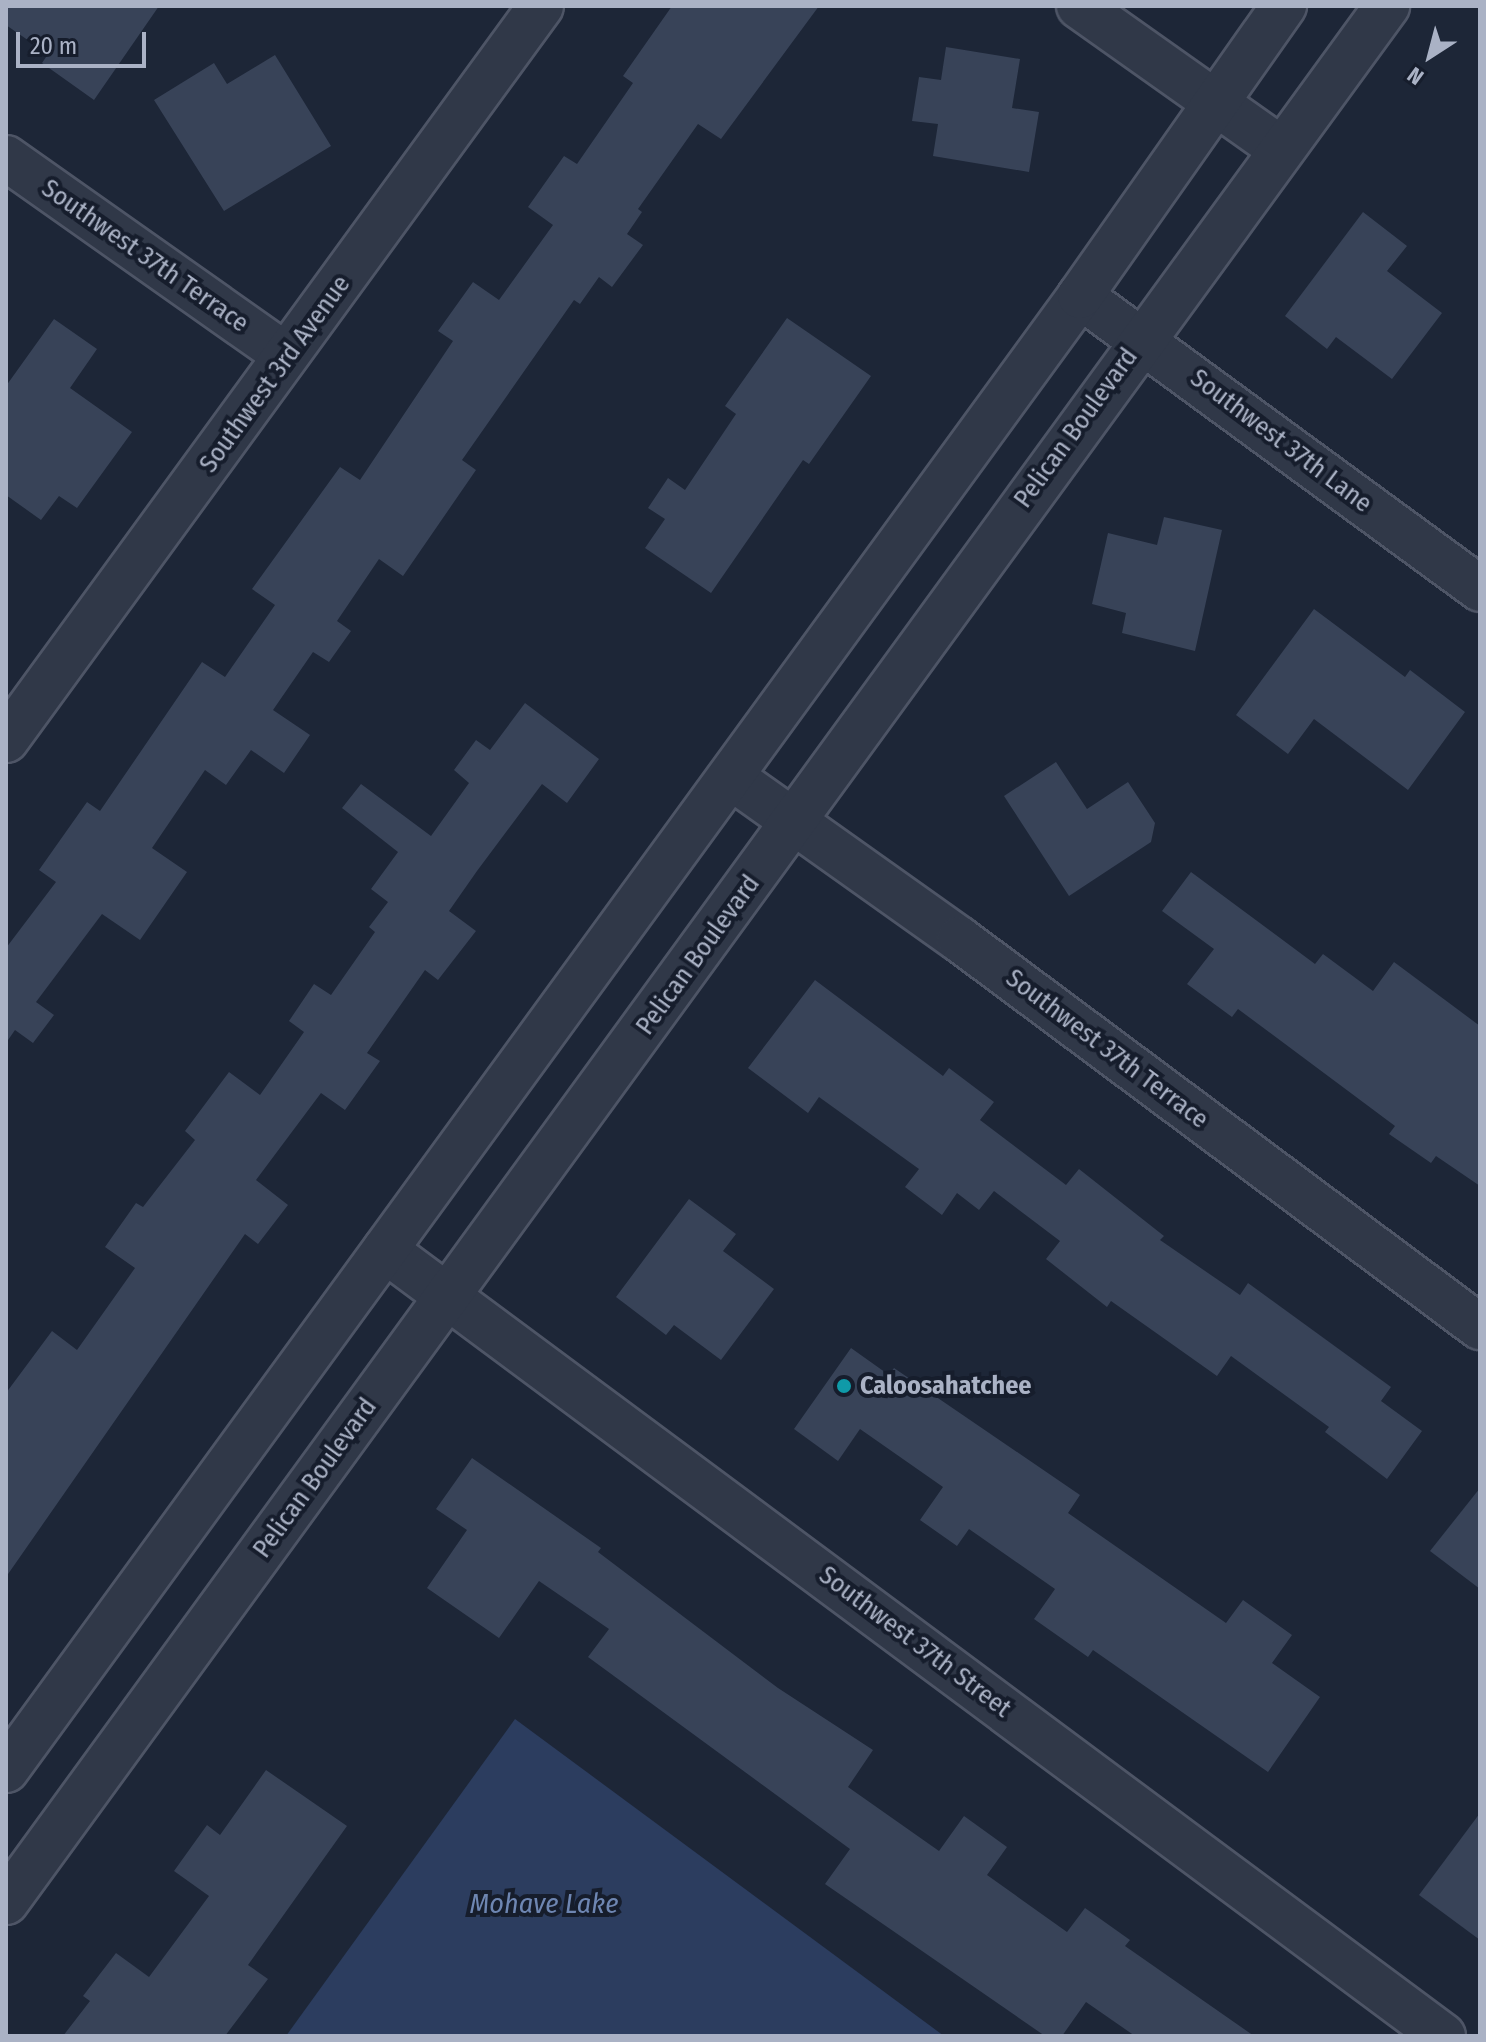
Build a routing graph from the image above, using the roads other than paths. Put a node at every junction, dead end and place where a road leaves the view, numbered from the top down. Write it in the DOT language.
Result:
graph roads {
  1 [pos="541,6"];
  2 [pos="1079,6"];
  3 [pos="1284,6"];
  4 [pos="1387,6"];
  5 [pos="1213,102"];
  6 [pos="1281,149"];
  7 [pos="6,158"];
  8 [pos="1080,296"];
  9 [pos="1142,338"];
  10 [pos="285,355"];
  11 [pos="1480,589"];
  12 [pos="6,740"];
  13 [pos="731,777"];
  14 [pos="796,821"];
  15 [pos="385,1250"];
  16 [pos="448,1296"];
  17 [pos="1480,1327"];
  18 [pos="6,1770"];
  19 [pos="6,1902"];
  20 [pos="1443,2036"];
  1 -- 10 [label="street, Southwest 3rd Avenue"];
  2 -- 5 [label="street"];
  3 -- 5 [label="street"];
  4 -- 6 [label="street, Pelican Boulevard"];
  5 -- 6 [label="street"];
  5 -- 8 [label="street"];
  6 -- 9 [label="street, Pelican Boulevard"];
  7 -- 10 [label="street, Southwest 37th Terrace"];
  8 -- 9 [label="street, Southwest 37th Lane"];
  8 -- 13 [label="street"];
  9 -- 11 [label="street, Southwest 37th Lane"];
  9 -- 14 [label="street, Pelican Boulevard"];
  10 -- 12 [label="street, Southwest 3rd Avenue"];
  13 -- 14 [label="street, Southwest 37th Terrace"];
  13 -- 15 [label="street"];
  14 -- 16 [label="street, Pelican Boulevard"];
  14 -- 17 [label="street, Southwest 37th Terrace"];
  15 -- 16 [label="street, Southwest 37th Street"];
  15 -- 18 [label="street"];
  16 -- 19 [label="street, Pelican Boulevard"];
  16 -- 20 [label="street, Southwest 37th Street"];
}
